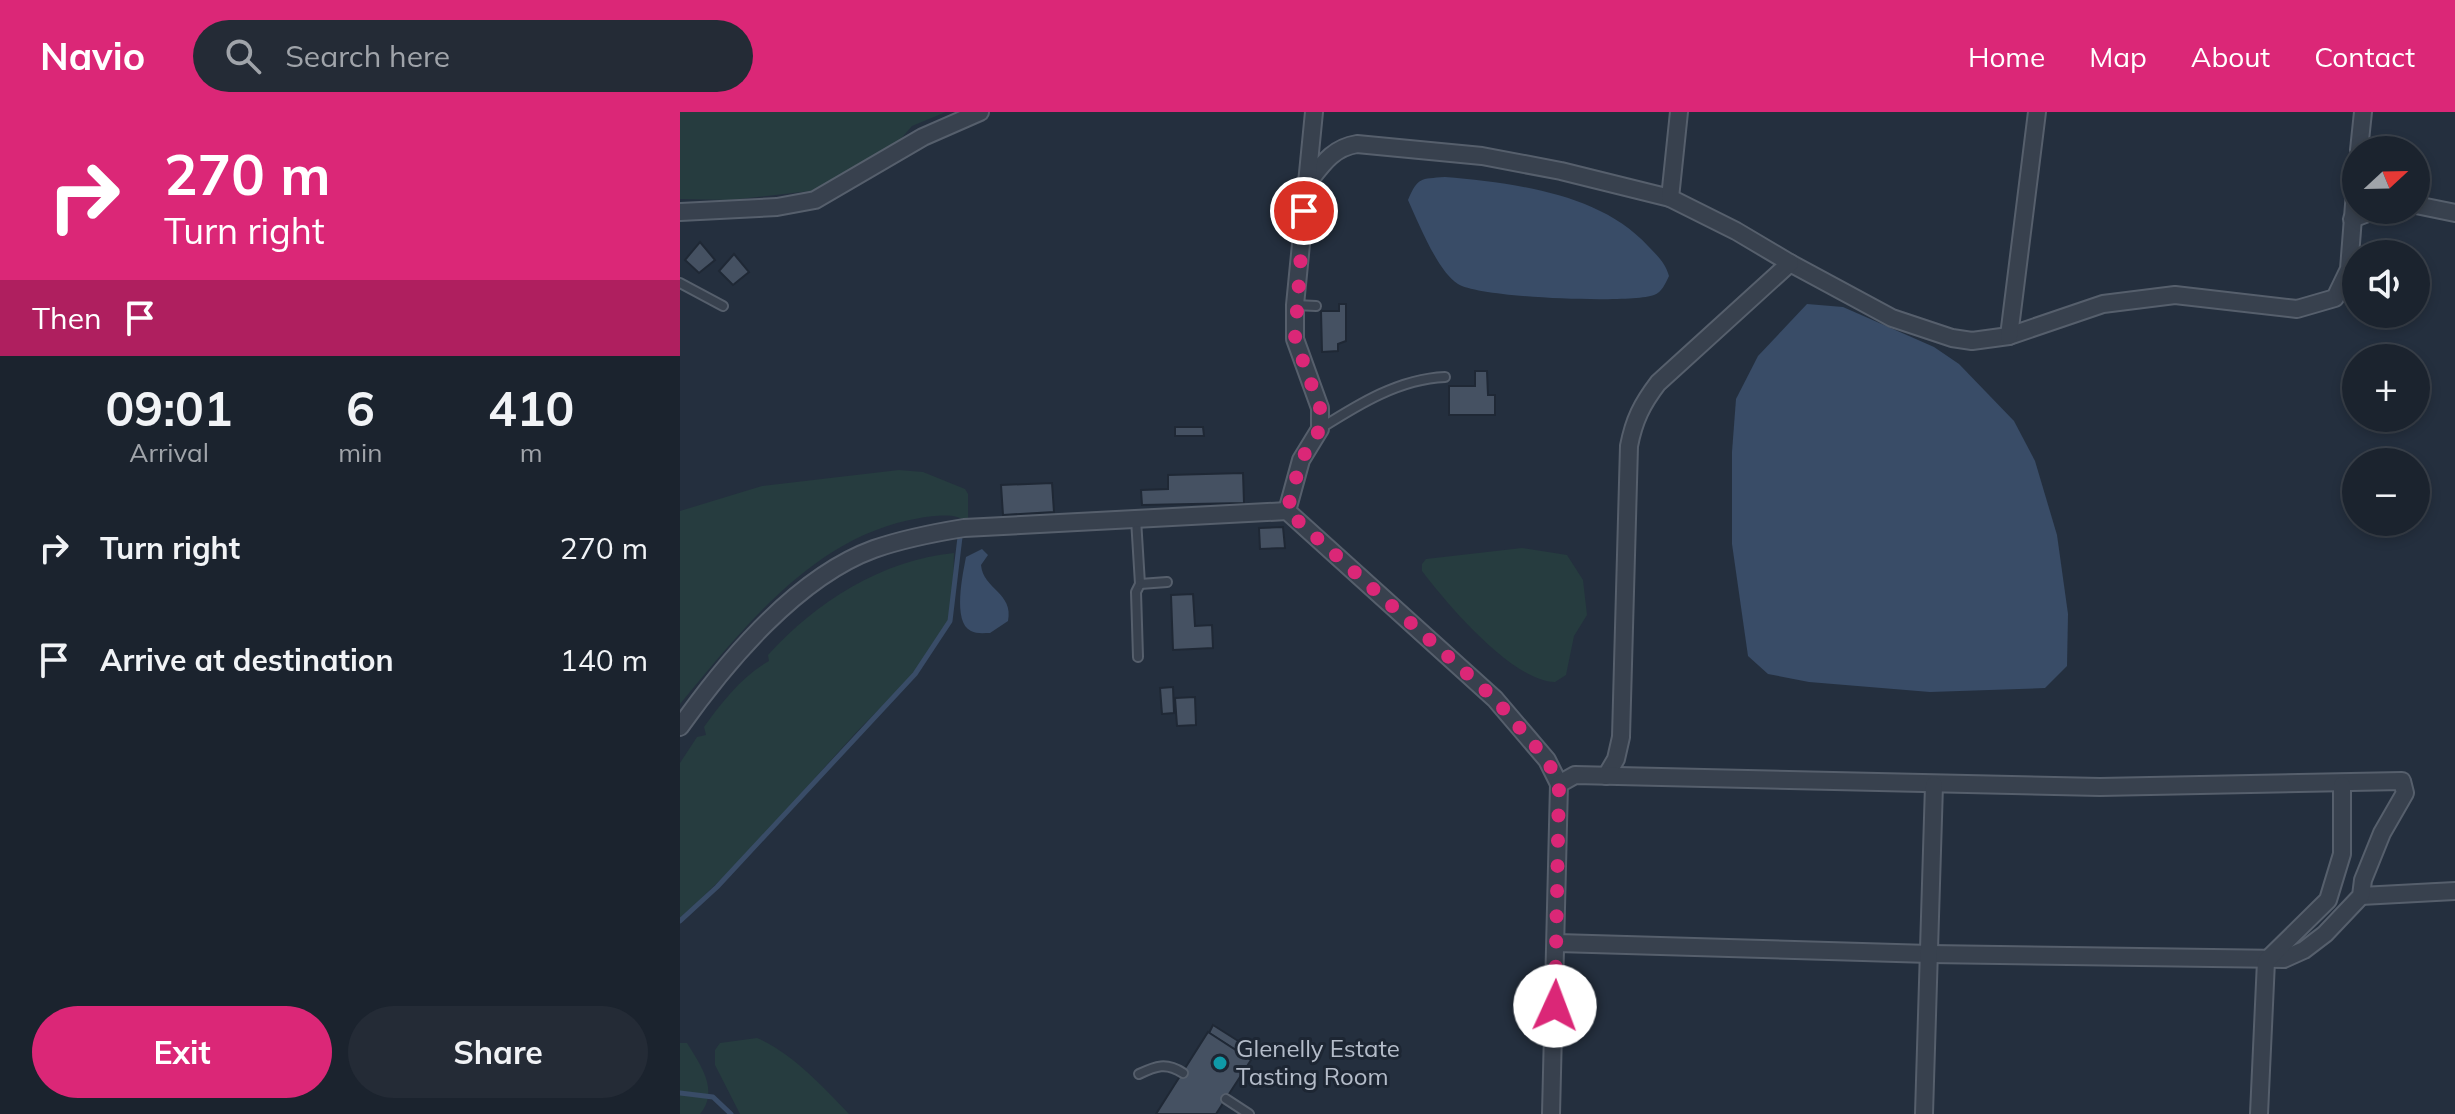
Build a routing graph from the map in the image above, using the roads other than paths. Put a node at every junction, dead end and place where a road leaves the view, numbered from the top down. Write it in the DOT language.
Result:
graph roads {
  1 [pos="980,112"];
  2 [pos="1314,112"];
  3 [pos="1679,112"];
  4 [pos="2037,112"];
  5 [pos="2363,112"];
  6 [pos="1312,132"];
  7 [pos="2360,136"];
  8 [pos="1342,146"];
  9 [pos="1306,185"];
  10 [pos="1670,198"];
  11 [pos="2430,208"];
  12 [pos="680,212"];
  13 [pos="2455,213"];
  14 [pos="2352,224"];
  15 [pos="1790,263"];
  16 [pos="680,283"];
  17 [pos="1295,305"];
  18 [pos="723,306"];
  19 [pos="1316,306"];
  20 [pos="2009,336"];
  21 [pos="1445,377"];
  22 [pos="1320,429"];
  23 [pos="1287,511"];
  24 [pos="1136,519"];
  25 [pos="1167,582"];
  26 [pos="1140,584"];
  27 [pos="1138,657"];
  28 [pos="680,727"];
  29 [pos="1606,776"];
  30 [pos="1559,784"];
  31 [pos="1934,785"];
  32 [pos="2342,785"];
  33 [pos="2455,891"];
  34 [pos="2361,896"];
  35 [pos="1558,943"];
  36 [pos="1930,954"];
  37 [pos="2266,961"];
  38 [pos="1183,1073"];
  39 [pos="1139,1074"];
  40 [pos="1226,1099"];
  41 [pos="1249,1114"];
  42 [pos="1551,1114"];
  43 [pos="1924,1114"];
  44 [pos="2259,1114"];
  1 -- 12 [label="street"];
  2 -- 6 [label="street"];
  3 -- 10 [label="street"];
  4 -- 20 [label="street"];
  5 -- 7 [label="street"];
  6 -- 8 [label="street"];
  6 -- 9 [label="street"];
  8 -- 9 [label="street"];
  8 -- 10 [label="street"];
  9 -- 17 [label="street"];
  10 -- 15 [label="street"];
  11 -- 13 [label="street"];
  14 -- 20 [label="street"];
  15 -- 20 [label="street"];
  15 -- 29 [label="street"];
  16 -- 18 [label="lane"];
  17 -- 19 [label="lane"];
  17 -- 22 [label="street"];
  21 -- 22 [label="lane"];
  22 -- 23 [label="street"];
  23 -- 24 [label="street"];
  23 -- 30 [label="street"];
  24 -- 26 [label="lane"];
  24 -- 28 [label="street"];
  25 -- 26 [label="lane"];
  26 -- 27 [label="lane"];
  29 -- 30 [label="street"];
  29 -- 31 [label="street"];
  30 -- 35 [label="street"];
  31 -- 32 [label="street"];
  31 -- 36 [label="street"];
  32 -- 34 [label="street"];
  32 -- 37 [label="street"];
  33 -- 34 [label="street"];
  34 -- 37 [label="street"];
  35 -- 36 [label="street"];
  35 -- 42 [label="street"];
  36 -- 37 [label="street"];
  36 -- 43 [label="street"];
  37 -- 44 [label="street"];
  38 -- 39 [label="lane"];
  40 -- 41 [label="lane"];
}
